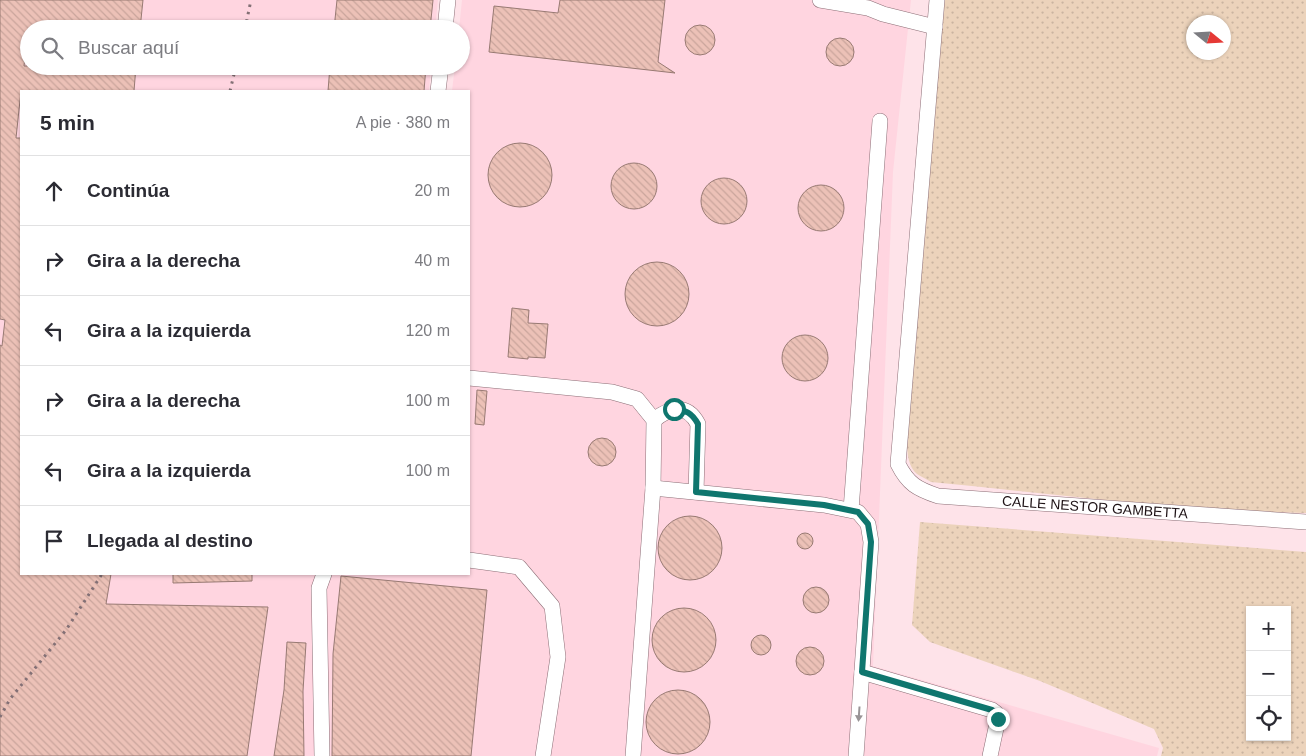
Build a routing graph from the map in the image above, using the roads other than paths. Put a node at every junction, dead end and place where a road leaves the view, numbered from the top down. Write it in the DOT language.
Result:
graph roads {
  1 [pos="448,0"];
  2 [pos="820,0"];
  3 [pos="937,0"];
  4 [pos="884,7"];
  5 [pos="446,20"];
  6 [pos="935,27"];
  7 [pos="440,75"];
  8 [pos="438,90"];
  9 [pos="880,121"];
  10 [pos="470,378"];
  11 [pos="654,420"];
  12 [pos="653,488"];
  13 [pos="696,492"];
  14 [pos="851,510"];
  15 [pos="1306,522"];
  16 [pos="470,560"];
  17 [pos="324,575"];
  18 [pos="862,672"];
  19 [pos="322,756"];
  20 [pos="543,756"];
  21 [pos="633,756"];
  22 [pos="856,756"];
  23 [pos="990,756"];
  1 -- 5 [label="street"];
  2 -- 4 [label="street"];
  3 -- 6 [label="street"];
  4 -- 6 [label="street"];
  6 -- 15 [label="street, CALLE NESTOR GAMBETTA"];
  7 -- 8 [label="street"];
  9 -- 14 [label="street"];
  10 -- 11 [label="street"];
  11 -- 12 [label="street"];
  11 -- 13 [label="street"];
  12 -- 13 [label="street"];
  12 -- 21 [label="street"];
  13 -- 14 [label="street"];
  14 -- 18 [label="street"];
  16 -- 20 [label="street"];
  17 -- 19 [label="street"];
  18 -- 22 [label="street, one-way"];
  18 -- 23 [label="street"];
}
